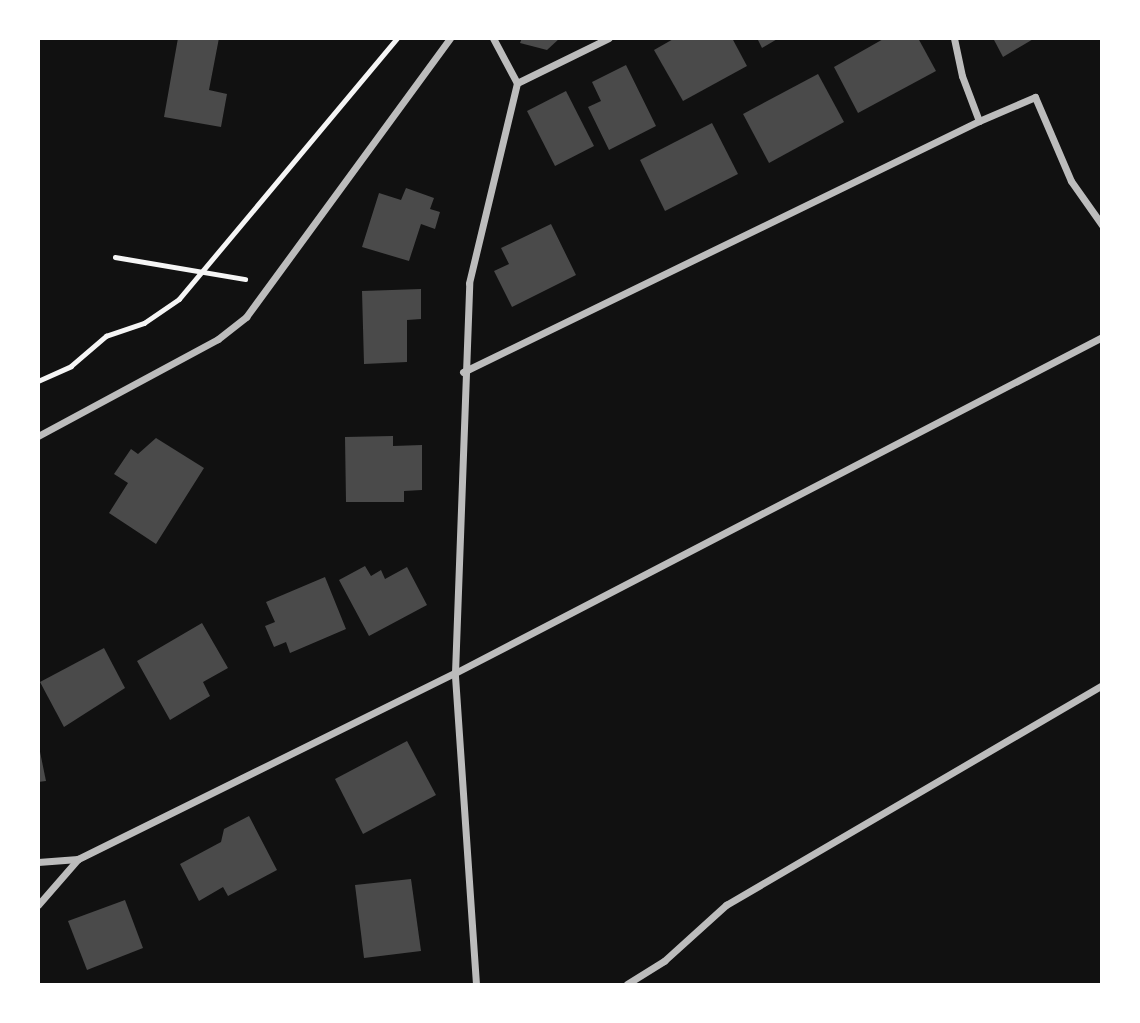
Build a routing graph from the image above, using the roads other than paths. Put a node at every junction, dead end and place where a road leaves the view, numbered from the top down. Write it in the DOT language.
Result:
graph roads {
  1 [pos="450,38"];
  2 [pos="493,38"];
  3 [pos="609,38"];
  4 [pos="954,38"];
  5 [pos="517,83"];
  6 [pos="979,121"];
  7 [pos="1101,225"];
  8 [pos="1101,337"];
  9 [pos="463,372"];
  10 [pos="38,436"];
  11 [pos="455,673"];
  12 [pos="1101,685"];
  13 [pos="78,859"];
  14 [pos="38,862"];
  15 [pos="38,905"];
  16 [pos="476,985"];
  17 [pos="627,985"];
  1 -- 10 [label="street"];
  2 -- 5 [label="street"];
  3 -- 5 [label="street"];
  4 -- 6 [label="street"];
  5 -- 9 [label="street"];
  6 -- 7 [label="street"];
  6 -- 9 [label="street"];
  8 -- 11 [label="street"];
  9 -- 11 [label="street"];
  11 -- 13 [label="street"];
  11 -- 16 [label="street"];
  12 -- 17 [label="street"];
  13 -- 14 [label="street"];
  13 -- 15 [label="street"];
}
